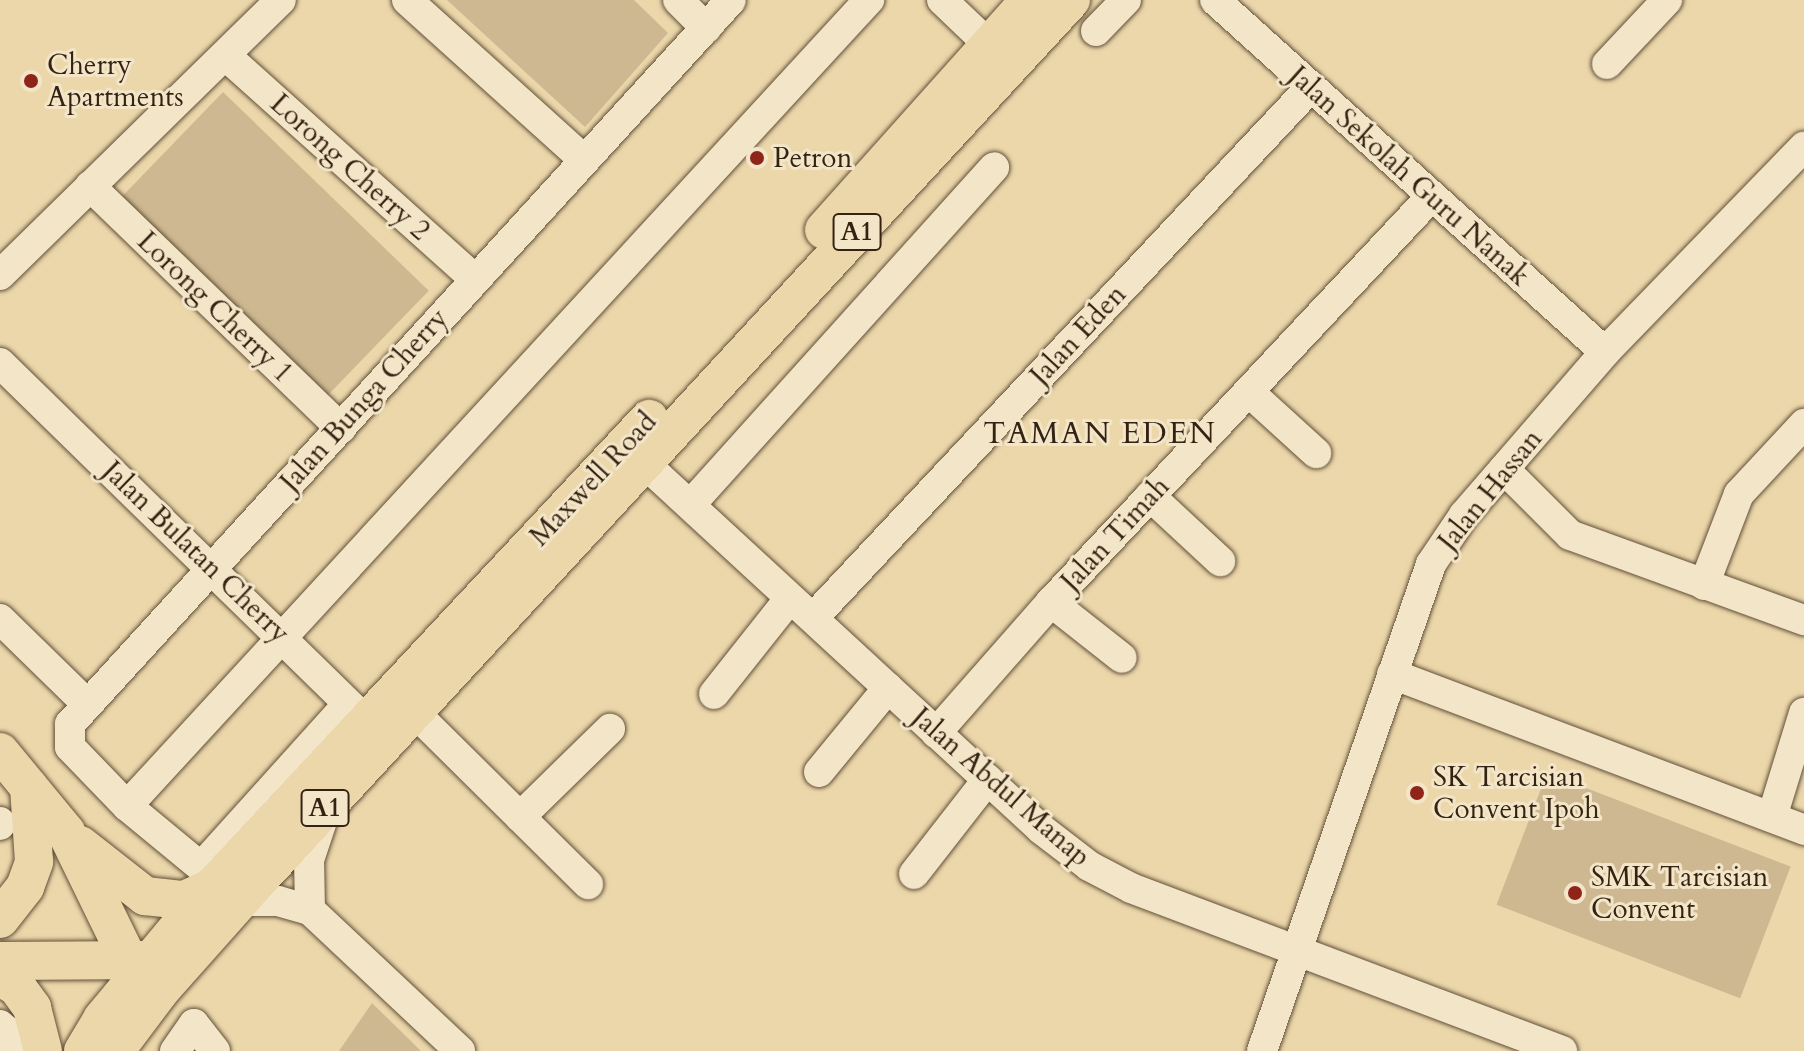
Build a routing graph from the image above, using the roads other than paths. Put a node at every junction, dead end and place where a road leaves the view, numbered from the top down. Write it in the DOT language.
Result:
graph roads {
  1 [pos="281,0"];
  2 [pos="407,0"];
  3 [pos="678,0"];
  4 [pos="731,0"];
  5 [pos="869,0"];
  6 [pos="942,0"];
  7 [pos="1030,0"];
  8 [pos="1071,0"];
  9 [pos="1126,0"];
  10 [pos="1215,0"];
  11 [pos="1667,0"];
  12 [pos="706,28"];
  13 [pos="1096,31"];
  14 [pos="988,44"];
  15 [pos="225,55"];
  16 [pos="1607,64"];
  17 [pos="1311,87"];
  18 [pos="1801,155"];
  19 [pos="584,160"];
  20 [pos="994,167"];
  21 [pos="90,186"];
  22 [pos="1430,198"];
  23 [pos="0,275"];
  24 [pos="475,279"];
  25 [pos="1605,352"];
  26 [pos="2,369"];
  27 [pos="1249,392"];
  28 [pos="672,394"];
  29 [pos="1804,424"];
  30 [pos="341,428"];
  31 [pos="1316,453"];
  32 [pos="644,463"];
  33 [pos="1504,469"];
  34 [pos="1150,496"];
  35 [pos="691,504"];
  36 [pos="528,549"];
  37 [pos="1220,561"];
  38 [pos="211,567"];
  39 [pos="1704,585"];
  40 [pos="790,598"];
  41 [pos="1051,602"];
  42 [pos="813,618"];
  43 [pos="0,619"];
  44 [pos="1804,620"];
  45 [pos="285,637"];
  46 [pos="1122,658"];
  47 [pos="1392,674"];
  48 [pos="325,675"];
  49 [pos="888,688"];
  50 [pos="714,694"];
  51 [pos="87,704"];
  52 [pos="384,712"];
  53 [pos="1804,713"];
  54 [pos="610,729"];
  55 [pos="936,733"];
  56 [pos="0,752"];
  57 [pos="819,772"];
  58 [pos="988,779"];
  59 [pos="29,787"];
  60 [pos="127,806"];
  61 [pos="327,806"];
  62 [pos="520,817"];
  63 [pos="1772,817"];
  64 [pos="1804,830"];
  65 [pos="66,832"];
  66 [pos="914,874"];
  67 [pos="588,884"];
  68 [pos="226,894"];
  69 [pos="310,910"];
  70 [pos="0,919"];
  71 [pos="1295,947"];
  72 [pos="0,961"];
  73 [pos="141,969"];
  74 [pos="0,977"];
  75 [pos="0,1025"];
  76 [pos="121,1042"];
  77 [pos="10,1051"];
  78 [pos="43,1051"];
  79 [pos="83,1051"];
  80 [pos="175,1051"];
  81 [pos="215,1051"];
  82 [pos="460,1051"];
  83 [pos="1262,1051"];
  84 [pos="1562,1051"];
  1 -- 15 [label="street"];
  2 -- 19 [label="street"];
  3 -- 12 [label="street"];
  4 -- 12 [label="street, Jalan Bunga Cherry"];
  5 -- 45 [label="street"];
  6 -- 14 [label="street"];
  7 -- 14 [label="main road, Maxwell Road / A1"];
  8 -- 32 [label="main road, Maxwell Road / A1"];
  9 -- 13 [label="street"];
  10 -- 17 [label="street, Jalan Sekolah Guru Nanak"];
  11 -- 16 [label="street"];
  12 -- 19 [label="street, Jalan Bunga Cherry"];
  14 -- 28 [label="main road, Maxwell Road / A1"];
  15 -- 21 [label="street"];
  15 -- 24 [label="street, Lorong Cherry 2"];
  17 -- 22 [label="street, Jalan Sekolah Guru Nanak"];
  17 -- 42 [label="street, Jalan Eden"];
  18 -- 25 [label="street, Jalan Hassan"];
  19 -- 24 [label="street, Jalan Bunga Cherry"];
  20 -- 35 [label="street"];
  21 -- 23 [label="street"];
  21 -- 30 [label="street, Lorong Cherry 1"];
  22 -- 25 [label="street, Jalan Sekolah Guru Nanak"];
  22 -- 27 [label="street, Jalan Timah"];
  24 -- 30 [label="street, Jalan Bunga Cherry"];
  25 -- 33 [label="street, Jalan Hassan"];
  26 -- 38 [label="street, Jalan Bulatan Cherry"];
  27 -- 31 [label="street"];
  27 -- 34 [label="street, Jalan Timah"];
  28 -- 32 [label="main road"];
  28 -- 36 [label="main road, Maxwell Road / A1"];
  29 -- 39 [label="street"];
  30 -- 38 [label="street, Jalan Bunga Cherry"];
  32 -- 35 [label="street, Jalan Abdul Manap"];
  32 -- 36 [label="main road"];
  32 -- 52 [label="main road, Maxwell Road / A1"];
  33 -- 39 [label="street"];
  33 -- 47 [label="street, Jalan Hassan"];
  34 -- 37 [label="street"];
  34 -- 41 [label="street, Jalan Timah"];
  35 -- 40 [label="street, Jalan Abdul Manap"];
  36 -- 52 [label="main road, Maxwell Road / A1"];
  38 -- 45 [label="street, Jalan Bulatan Cherry"];
  38 -- 51 [label="street, Jalan Bunga Cherry"];
  39 -- 44 [label="street"];
  40 -- 42 [label="street, Jalan Abdul Manap"];
  40 -- 50 [label="street"];
  41 -- 46 [label="street"];
  41 -- 55 [label="street, Jalan Timah"];
  42 -- 49 [label="street, Jalan Abdul Manap"];
  43 -- 51 [label="street"];
  45 -- 48 [label="street, Jalan Bulatan Cherry"];
  45 -- 60 [label="street"];
  47 -- 63 [label="street"];
  47 -- 71 [label="street, Jalan Hassan"];
  48 -- 52 [label="street, Jalan Bulatan Cherry"];
  48 -- 52 [label="street"];
  49 -- 55 [label="street, Jalan Abdul Manap"];
  49 -- 57 [label="street"];
  51 -- 60 [label="street, Jalan Bunga Cherry"];
  52 -- 60 [label="street, Jalan Bunga Cherry"];
  52 -- 61 [label="main road, Maxwell Road / A1"];
  52 -- 62 [label="street, Jalan Bulatan Cherry"];
  52 -- 68 [label="main road, Maxwell Road / A1"];
  53 -- 63 [label="street"];
  54 -- 62 [label="street"];
  55 -- 58 [label="street, Jalan Abdul Manap"];
  56 -- 59 [label="main road"];
  58 -- 66 [label="street"];
  58 -- 71 [label="street, Jalan Abdul Manap"];
  59 -- 65 [label="main road"];
  59 -- 70 [label="main road"];
  61 -- 68 [label="main road, Maxwell Road / A1"];
  61 -- 69 [label="street"];
  62 -- 67 [label="street, Jalan Bulatan Cherry"];
  63 -- 64 [label="street"];
  65 -- 68 [label="main road"];
  65 -- 73 [label="main road"];
  68 -- 69 [label="street"];
  68 -- 73 [label="main road, Maxwell Road / A1"];
  68 -- 76 [label="main road, Maxwell Road / A1"];
  69 -- 82 [label="street"];
  71 -- 83 [label="street, Jalan Hassan"];
  71 -- 84 [label="street, Jalan Abdul Manap"];
  72 -- 73 [label="main road"];
  73 -- 76 [label="main road"];
  73 -- 79 [label="main road, Maxwell Road / A1"];
  74 -- 78 [label="main road"];
  75 -- 77 [label="street"];
  80 -- 81 [label="street"];
}
